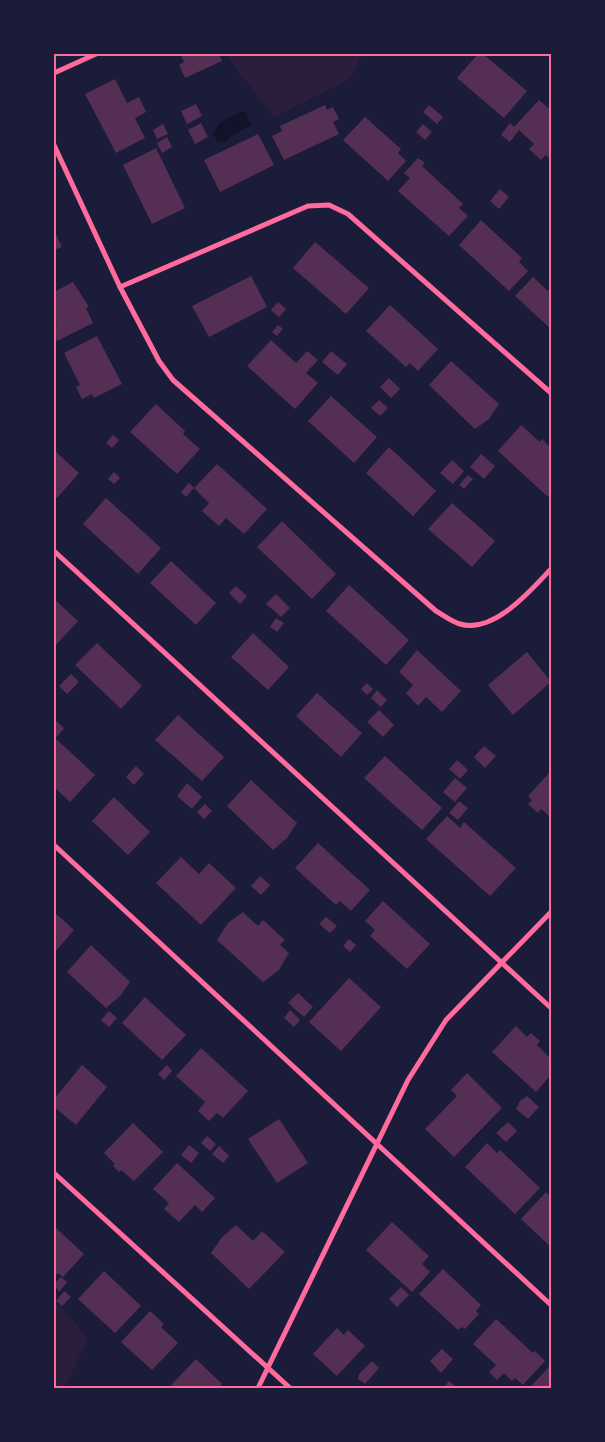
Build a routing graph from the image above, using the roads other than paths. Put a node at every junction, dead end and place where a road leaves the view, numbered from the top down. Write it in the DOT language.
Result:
graph roads {
  1 [pos="96,54"];
  2 [pos="54,73"];
  3 [pos="54,145"];
  4 [pos="120,287"];
  5 [pos="551,393"];
  6 [pos="54,551"];
  7 [pos="551,569"];
  8 [pos="54,845"];
  9 [pos="551,912"];
  10 [pos="502,963"];
  11 [pos="551,1008"];
  12 [pos="376,1143"];
  13 [pos="54,1173"];
  14 [pos="551,1305"];
  15 [pos="268,1368"];
  16 [pos="258,1388"];
  17 [pos="290,1388"];
  1 -- 2 [label="street"];
  3 -- 4 [label="street"];
  4 -- 5 [label="street"];
  4 -- 7 [label="street"];
  6 -- 10 [label="street"];
  8 -- 12 [label="street"];
  9 -- 10 [label="street"];
  10 -- 11 [label="street"];
  10 -- 12 [label="street"];
  12 -- 14 [label="street"];
  12 -- 15 [label="street"];
  13 -- 15 [label="street"];
  15 -- 16 [label="street"];
  15 -- 17 [label="street"];
}
